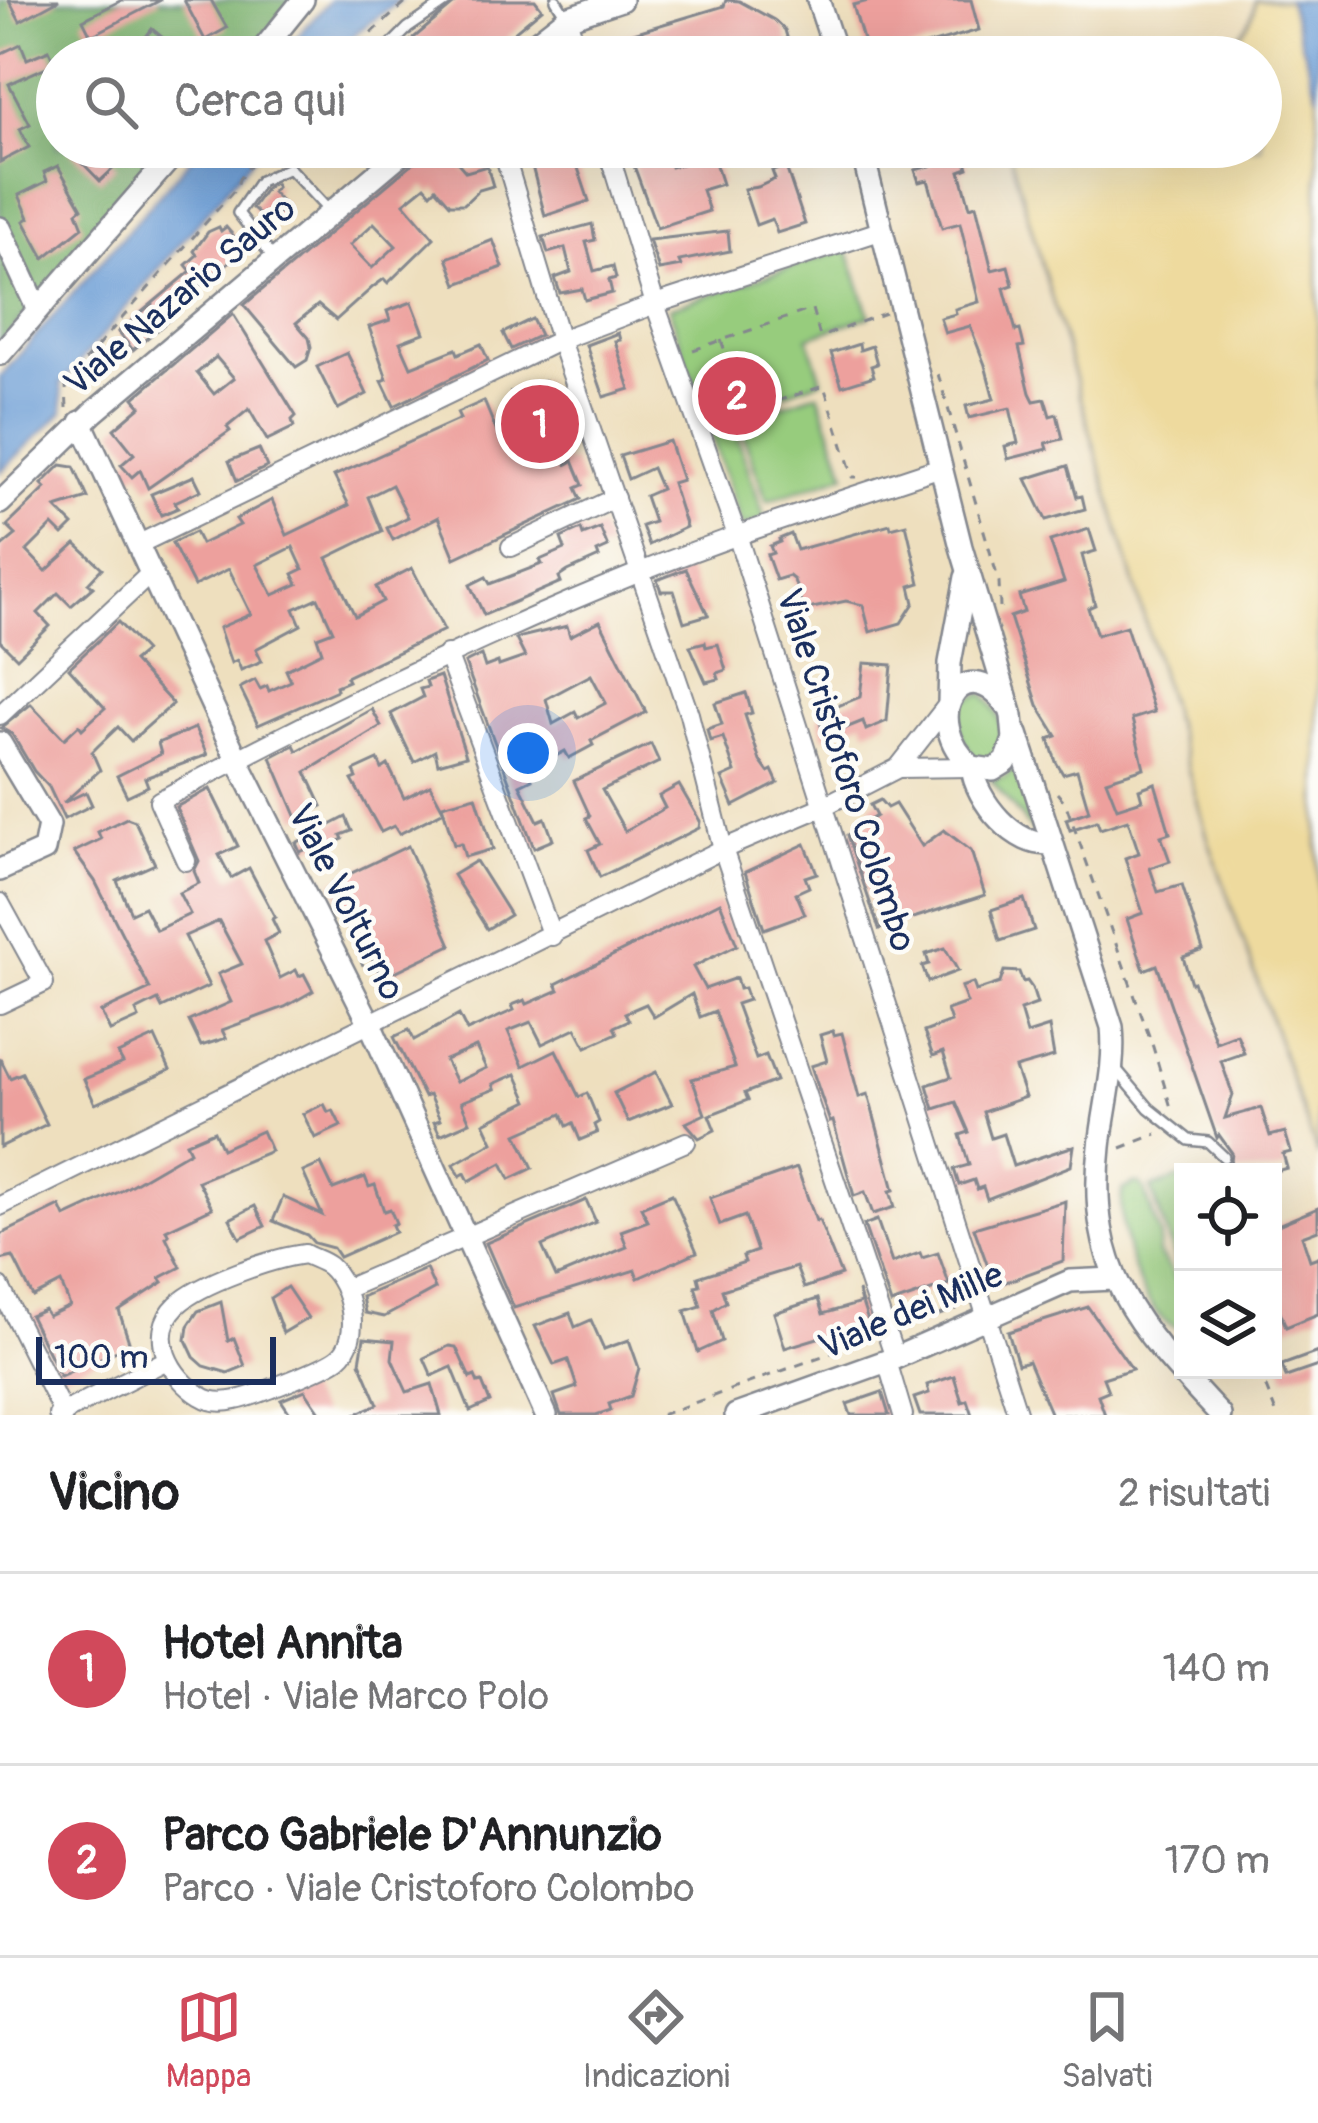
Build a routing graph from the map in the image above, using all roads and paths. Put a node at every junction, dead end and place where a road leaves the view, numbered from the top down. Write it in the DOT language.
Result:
graph roads {
  1 [pos="287,0"];
  2 [pos="304,0"];
  3 [pos="409,0"];
  4 [pos="449,0"];
  5 [pos="621,0"];
  6 [pos="818,0"];
  7 [pos="562,9"];
  8 [pos="283,27"];
  9 [pos="275,36"];
  10 [pos="368,36"];
  11 [pos="400,36"];
  12 [pos="537,36"];
  13 [pos="830,36"];
  14 [pos="161,168"];
  15 [pos="248,168"];
  16 [pos="384,168"];
  17 [pos="508,168"];
  18 [pos="613,168"];
  19 [pos="866,168"];
  20 [pos="331,213"];
  21 [pos="0,228"];
  22 [pos="880,231"];
  23 [pos="275,260"];
  24 [pos="655,304"];
  25 [pos="898,308"];
  26 [pos="38,310"];
  27 [pos="560,340"];
  28 [pos="721,340"];
  29 [pos="0,354"];
  30 [pos="674,357"];
  31 [pos="81,415"];
  32 [pos="941,467"];
  33 [pos="873,490"];
  34 [pos="615,498"];
  35 [pos="0,503"];
  36 [pos="738,538"];
  37 [pos="139,544"];
  38 [pos="511,547"];
  39 [pos="967,571"];
  40 [pos="152,572"];
  41 [pos="640,572"];
  42 [pos="447,654"];
  43 [pos="949,704"];
  44 [pos="0,715"];
  45 [pos="1011,717"];
  46 [pos="0,743"];
  47 [pos="237,759"];
  48 [pos="972,767"];
  49 [pos="898,768"];
  50 [pos="822,807"];
  51 [pos="1052,843"];
  52 [pos="723,849"];
  53 [pos="186,861"];
  54 [pos="0,870"];
  55 [pos="0,903"];
  56 [pos="552,936"];
  57 [pos="0,1004"];
  58 [pos="370,1024"];
  59 [pos="1113,1066"];
  60 [pos="686,1142"];
  61 [pos="1224,1157"];
  62 [pos="0,1206"];
  63 [pos="465,1237"];
  64 [pos="1114,1279"];
  65 [pos="0,1287"];
  66 [pos="345,1289"];
  67 [pos="984,1308"];
  68 [pos="886,1333"];
  69 [pos="891,1359"];
  70 [pos="165,1361"];
  71 [pos="1262,1379"];
  72 [pos="61,1414"];
  73 [pos="546,1415"];
  74 [pos="662,1415"];
  75 [pos="736,1415"];
  76 [pos="903,1415"];
  77 [pos="1018,1415"];
  78 [pos="1220,1415"];
  79 [pos="1276,1415"];
  1 -- 8 [label="street"];
  2 -- 8 [label="street"];
  3 -- 10 [label="path"];
  4 -- 11 [label="lane"];
  5 -- 7 [label="street"];
  6 -- 13 [label="street"];
  7 -- 12 [label="street"];
  8 -- 9 [label="street"];
  14 -- 26 [label="street"];
  15 -- 31 [label="path"];
  16 -- 20 [label="street, Viale Nazario Sauro"];
  17 -- 27 [label="street"];
  18 -- 24 [label="street, Viale Cristoforo Colombo"];
  19 -- 22 [label="street"];
  20 -- 23 [label="street, Viale Nazario Sauro"];
  20 -- 23 [label="lane"];
  21 -- 26 [label="street"];
  22 -- 24 [label="street"];
  22 -- 25 [label="street"];
  23 -- 31 [label="street, Viale Nazario Sauro"];
  24 -- 27 [label="street"];
  24 -- 30 [label="street, Viale Cristoforo Colombo"];
  25 -- 28 [label="path"];
  25 -- 32 [label="street"];
  26 -- 29 [label="street"];
  27 -- 34 [label="street"];
  27 -- 37 [label="street"];
  28 -- 30 [label="path"];
  28 -- 33 [label="path"];
  30 -- 36 [label="street, Viale Cristoforo Colombo"];
  31 -- 35 [label="street, Viale Nazario Sauro"];
  31 -- 37 [label="street, Viale Volturno"];
  32 -- 33 [label="street"];
  32 -- 39 [label="street"];
  33 -- 36 [label="street"];
  34 -- 38 [label="street"];
  34 -- 41 [label="street"];
  36 -- 41 [label="street"];
  36 -- 50 [label="street, Viale Cristoforo Colombo"];
  37 -- 40 [label="street, Viale Volturno"];
  39 -- 43 [label="street"];
  39 -- 45 [label="street"];
  40 -- 44 [label="street"];
  40 -- 47 [label="street, Viale Volturno"];
  41 -- 42 [label="street"];
  41 -- 52 [label="street"];
  42 -- 47 [label="street"];
  42 -- 56 [label="street"];
  43 -- 45 [label="street"];
  43 -- 48 [label="street"];
  43 -- 49 [label="street"];
  45 -- 48 [label="street"];
  45 -- 51 [label="street"];
  46 -- 54 [label="street"];
  47 -- 53 [label="street"];
  47 -- 58 [label="street, Viale Volturno"];
  48 -- 49 [label="street"];
  48 -- 51 [label="street"];
  49 -- 50 [label="street"];
  50 -- 52 [label="street"];
  50 -- 67 [label="street, Viale Cristoforo Colombo"];
  51 -- 59 [label="street"];
  52 -- 56 [label="street"];
  52 -- 68 [label="street"];
  55 -- 57 [label="street"];
  56 -- 58 [label="street"];
  58 -- 62 [label="street"];
  58 -- 63 [label="street, Viale Volturno"];
  59 -- 61 [label="lane"];
  59 -- 64 [label="street"];
  60 -- 63 [label="street"];
  63 -- 66 [label="street"];
  63 -- 73 [label="street, Viale Volturno"];
  64 -- 67 [label="street, Viale dei Mille"];
  64 -- 78 [label="street"];
  65 -- 72 [label="street"];
  66 -- 70 [label="street"];
  66 -- 70 [label="street"];
  67 -- 68 [label="path"];
  67 -- 69 [label="street, Viale dei Mille"];
  67 -- 77 [label="street, Viale Cristoforo Colombo"];
  68 -- 69 [label="street"];
  68 -- 74 [label="path"];
  69 -- 75 [label="street, Viale dei Mille"];
  69 -- 76 [label="street"];
  70 -- 72 [label="street"];
  71 -- 79 [label="path"];
}
